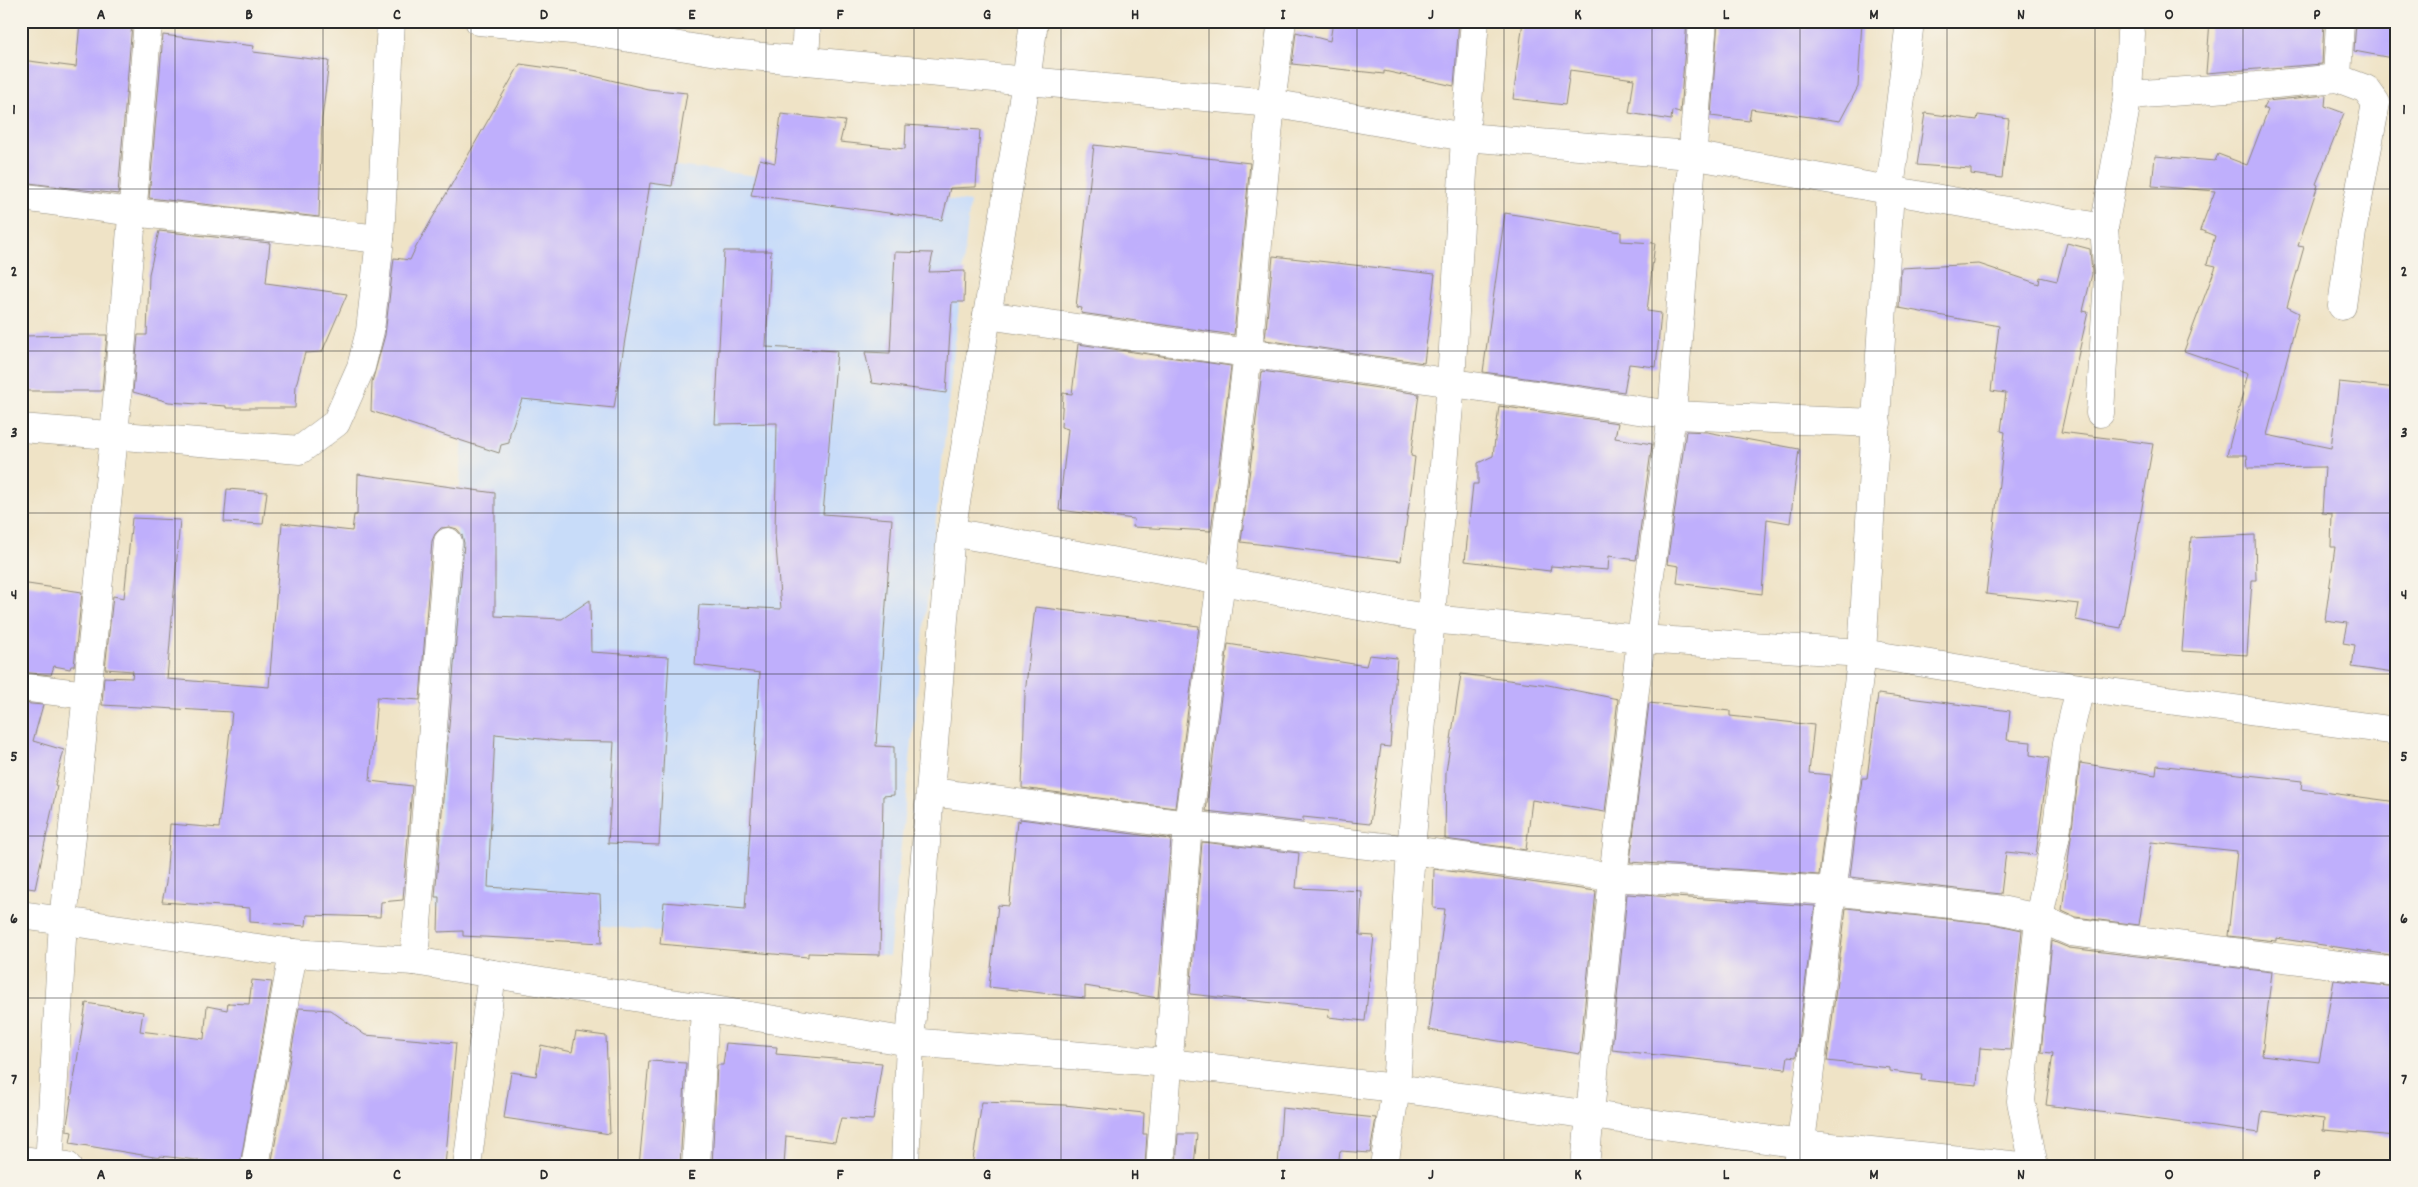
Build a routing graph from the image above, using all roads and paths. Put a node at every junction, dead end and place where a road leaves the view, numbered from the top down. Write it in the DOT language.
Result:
graph roads {
  1 [pos="148,21"];
  2 [pos="391,21"];
  3 [pos="480,21"];
  4 [pos="807,21"];
  5 [pos="1034,21"];
  6 [pos="1282,21"];
  7 [pos="1475,21"];
  8 [pos="1703,21"];
  9 [pos="1910,21"];
  10 [pos="2340,21"];
  11 [pos="592,27"];
  12 [pos="2131,33"];
  13 [pos="805,61"];
  14 [pos="2337,78"];
  15 [pos="1026,82"];
  16 [pos="2128,95"];
  17 [pos="1271,103"];
  18 [pos="1465,137"];
  19 [pos="1691,155"];
  20 [pos="1890,190"];
  21 [pos="21,197"];
  22 [pos="132,212"];
  23 [pos="2104,228"];
  24 [pos="380,239"];
  25 [pos="2342,306"];
  26 [pos="987,315"];
  27 [pos="1248,352"];
  28 [pos="1452,383"];
  29 [pos="2100,413"];
  30 [pos="1672,415"];
  31 [pos="1877,423"];
  32 [pos="21,428"];
  33 [pos="114,437"];
  34 [pos="951,532"];
  35 [pos="448,542"];
  36 [pos="1221,582"];
  37 [pos="1431,619"];
  38 [pos="1641,639"];
  39 [pos="1862,653"];
  40 [pos="21,687"];
  41 [pos="2080,688"];
  42 [pos="87,695"];
  43 [pos="2397,731"];
  44 [pos="931,792"];
  45 [pos="1188,825"];
  46 [pos="1411,850"];
  47 [pos="1613,877"];
  48 [pos="1831,891"];
  49 [pos="21,916"];
  50 [pos="2039,918"];
  51 [pos="63,921"];
  52 [pos="292,954"];
  53 [pos="414,961"];
  54 [pos="2397,972"];
  55 [pos="492,974"];
  56 [pos="705,1009"];
  57 [pos="910,1042"];
  58 [pos="1168,1063"];
  59 [pos="1396,1088"];
  60 [pos="1590,1115"];
  61 [pos="1799,1155"];
  62 [pos="21,1160"];
  63 [pos="55,1165"];
  64 [pos="255,1166"];
  65 [pos="467,1166"];
  66 [pos="696,1166"];
  67 [pos="905,1166"];
  68 [pos="1160,1166"];
  69 [pos="1384,1166"];
  70 [pos="1585,1166"];
  71 [pos="2021,1166"];
  72 [pos="2034,1166"];
  1 -- 22 [label="street"];
  2 -- 24 [label="street"];
  3 -- 11 [label="street"];
  4 -- 13 [label="street"];
  5 -- 15 [label="street"];
  6 -- 17 [label="street"];
  7 -- 18 [label="street"];
  8 -- 19 [label="street"];
  9 -- 20 [label="street"];
  10 -- 14 [label="street"];
  11 -- 13 [label="street"];
  12 -- 16 [label="street"];
  13 -- 15 [label="street"];
  14 -- 16 [label="street"];
  14 -- 25 [label="street"];
  15 -- 17 [label="street"];
  15 -- 26 [label="street"];
  16 -- 23 [label="street"];
  17 -- 18 [label="street"];
  17 -- 27 [label="street"];
  18 -- 19 [label="street"];
  18 -- 28 [label="street"];
  19 -- 20 [label="street"];
  19 -- 30 [label="street"];
  20 -- 23 [label="street"];
  20 -- 31 [label="street"];
  21 -- 22 [label="street"];
  22 -- 24 [label="street"];
  22 -- 33 [label="street"];
  23 -- 29 [label="street"];
  24 -- 33 [label="street"];
  26 -- 27 [label="street"];
  26 -- 34 [label="street"];
  27 -- 28 [label="street"];
  27 -- 36 [label="street"];
  28 -- 30 [label="street"];
  28 -- 37 [label="street"];
  30 -- 31 [label="street"];
  30 -- 38 [label="street"];
  31 -- 39 [label="street"];
  32 -- 33 [label="street"];
  33 -- 42 [label="street"];
  34 -- 36 [label="street"];
  34 -- 44 [label="street"];
  35 -- 53 [label="street"];
  36 -- 37 [label="street"];
  36 -- 45 [label="street"];
  37 -- 38 [label="street"];
  37 -- 46 [label="street"];
  38 -- 39 [label="street"];
  38 -- 47 [label="street"];
  39 -- 41 [label="street"];
  39 -- 48 [label="street"];
  40 -- 42 [label="street"];
  41 -- 43 [label="street"];
  41 -- 50 [label="street"];
  42 -- 51 [label="street"];
  44 -- 45 [label="street"];
  44 -- 57 [label="street"];
  45 -- 46 [label="street"];
  45 -- 58 [label="street"];
  46 -- 47 [label="street"];
  46 -- 59 [label="street"];
  47 -- 48 [label="street"];
  47 -- 60 [label="street"];
  48 -- 50 [label="street"];
  48 -- 61 [label="street"];
  49 -- 51 [label="street"];
  50 -- 54 [label="street"];
  50 -- 72 [label="street"];
  51 -- 52 [label="street"];
  51 -- 63 [label="street"];
  52 -- 53 [label="street"];
  52 -- 64 [label="street"];
  53 -- 55 [label="street"];
  55 -- 56 [label="street"];
  55 -- 65 [label="street"];
  56 -- 57 [label="street"];
  56 -- 66 [label="street"];
  57 -- 58 [label="street"];
  57 -- 67 [label="street"];
  58 -- 59 [label="street"];
  58 -- 68 [label="street"];
  59 -- 60 [label="street"];
  59 -- 69 [label="street"];
  60 -- 61 [label="street"];
  60 -- 70 [label="street"];
  61 -- 71 [label="street"];
  62 -- 63 [label="street"];
}
